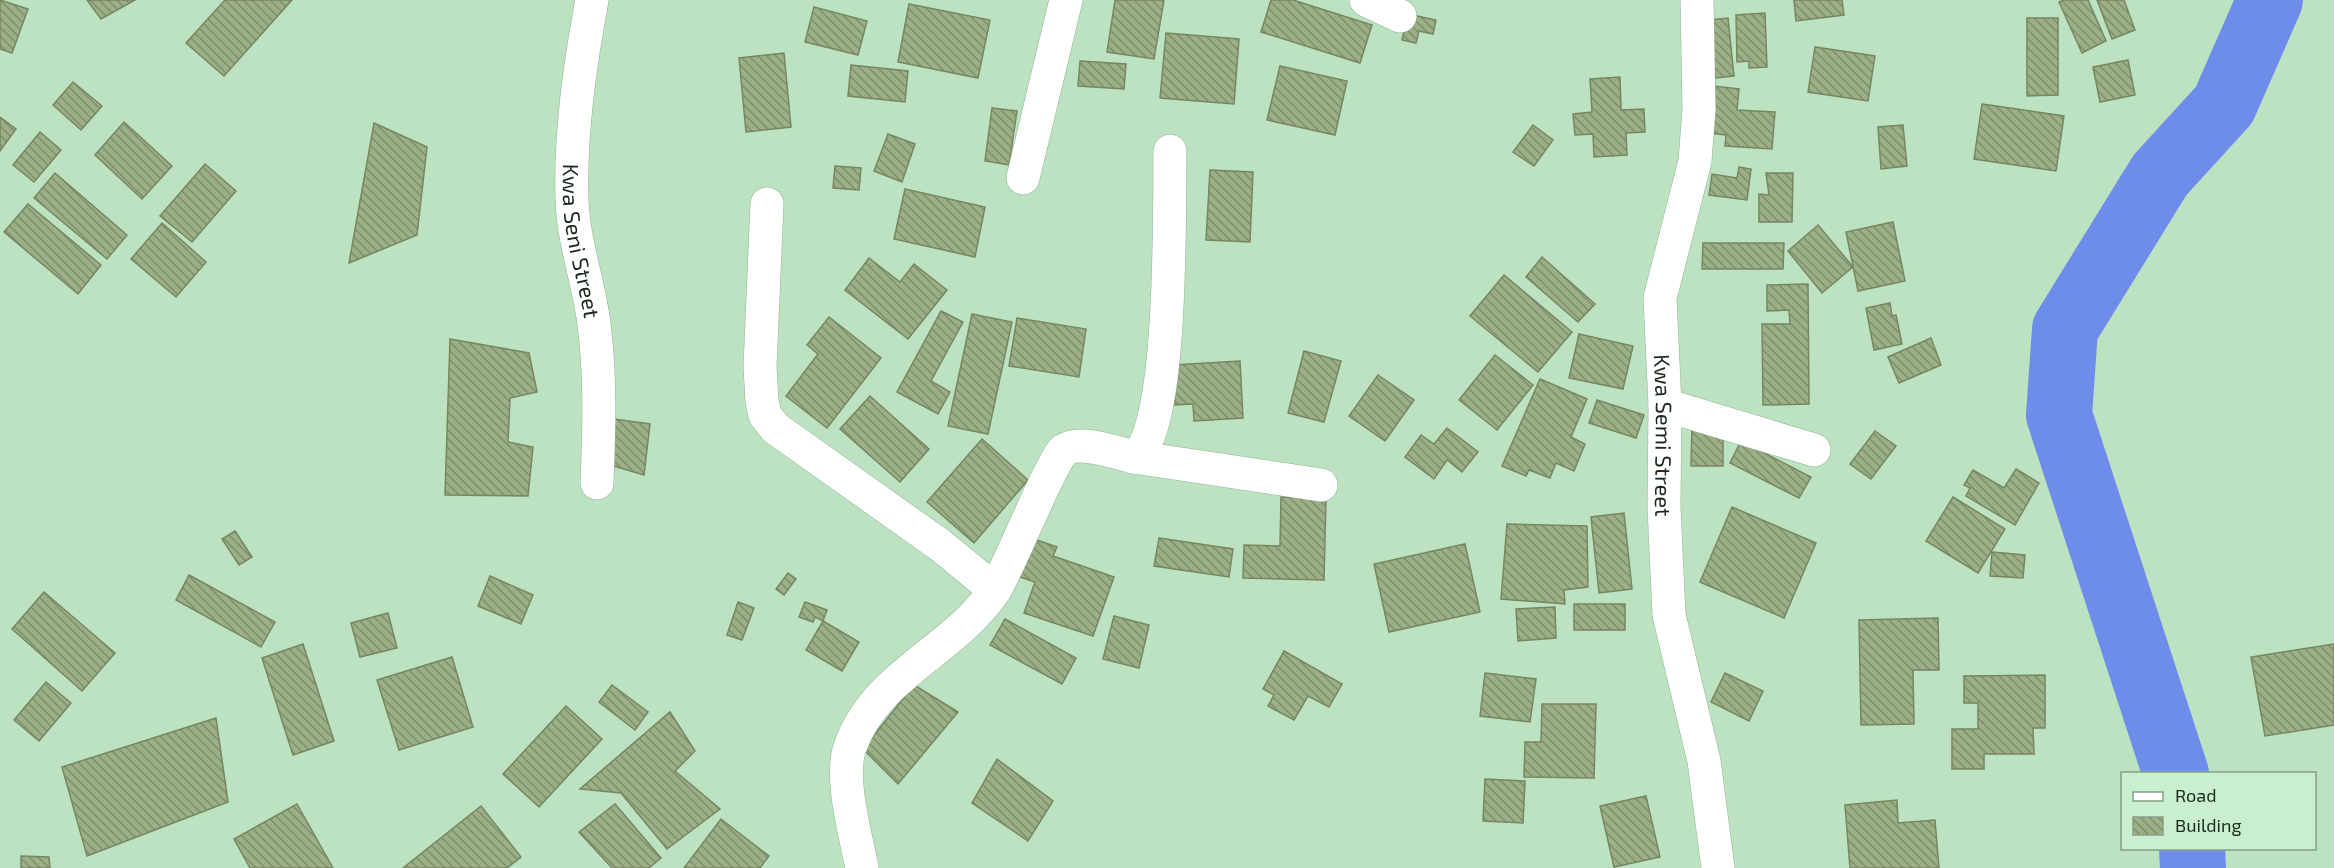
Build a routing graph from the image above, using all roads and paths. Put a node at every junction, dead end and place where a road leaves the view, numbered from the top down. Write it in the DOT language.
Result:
graph roads {
  1 [pos="592,0"];
  2 [pos="1066,0"];
  3 [pos="1366,0"];
  4 [pos="1697,0"];
  5 [pos="1400,16"];
  6 [pos="1170,151"];
  7 [pos="1023,178"];
  8 [pos="766,204"];
  9 [pos="1665,405"];
  10 [pos="1814,450"];
  11 [pos="1134,457"];
  12 [pos="597,483"];
  13 [pos="1321,484"];
  14 [pos="994,590"];
  15 [pos="862,868"];
  16 [pos="1718,868"];
  1 -- 12 [label="street, Kwa Seni Street"];
  2 -- 7 [label="street"];
  3 -- 5 [label="street"];
  4 -- 9 [label="street, Kwa Semi Street"];
  6 -- 11 [label="street"];
  8 -- 14 [label="street"];
  9 -- 10 [label="street"];
  9 -- 16 [label="street, Kwa Semi Street"];
  11 -- 13 [label="street"];
  11 -- 14 [label="street"];
  14 -- 15 [label="street"];
}
